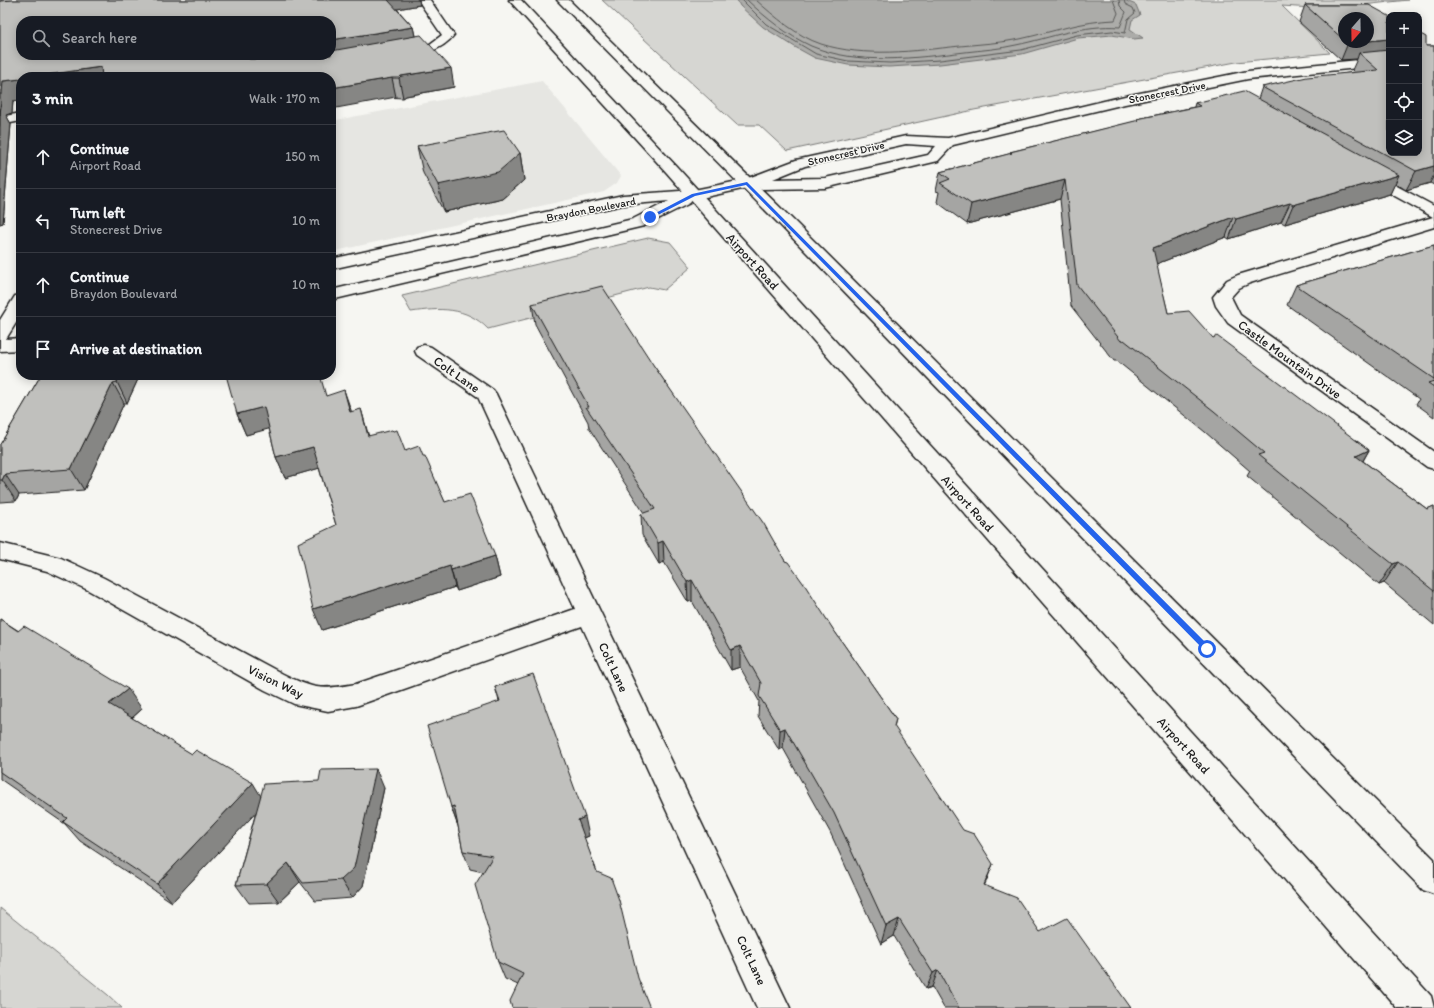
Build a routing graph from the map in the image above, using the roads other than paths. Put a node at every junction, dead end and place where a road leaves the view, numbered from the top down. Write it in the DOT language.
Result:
graph roads {
  1 [pos="424,0"];
  2 [pos="515,0"];
  3 [pos="563,0"];
  4 [pos="391,56"];
  5 [pos="1386,60"];
  6 [pos="1205,84"];
  7 [pos="1224,95"];
  8 [pos="16,118"];
  9 [pos="0,121"];
  10 [pos="948,142"];
  11 [pos="1352,167"];
  12 [pos="747,184"];
  13 [pos="694,195"];
  14 [pos="1434,213"];
  15 [pos="1434,222"];
  16 [pos="336,263"];
  17 [pos="336,294"];
  18 [pos="14,311"];
  19 [pos="0,335"];
  20 [pos="16,344"];
  21 [pos="0,346"];
  22 [pos="424,351"];
  23 [pos="1434,462"];
  24 [pos="0,551"];
  25 [pos="589,614"];
  26 [pos="1434,880"];
  27 [pos="774,1008"];
  28 [pos="1419,1008"];
  1 -- 4 [label="street"];
  2 -- 13 [label="street, Airport Road"];
  3 -- 12 [label="street"];
  5 -- 6 [label="street, Stonecrest Drive"];
  6 -- 7 [label="street"];
  6 -- 10 [label="street, Stonecrest Drive"];
  8 -- 9 [label="street"];
  10 -- 12 [label="street, Stonecrest Drive"];
  10 -- 12 [label="street, Stonecrest Drive"];
  11 -- 14 [label="street"];
  12 -- 13 [label="street, Stonecrest Drive"];
  12 -- 26 [label="street"];
  13 -- 16 [label="street, Braydon Boulevard"];
  13 -- 17 [label="street, Braydon Boulevard"];
  13 -- 28 [label="street, Airport Road"];
  15 -- 23 [label="street, Castle Mountain Drive"];
  18 -- 19 [label="street"];
  20 -- 21 [label="street"];
  22 -- 25 [label="street, Colt Lane"];
  24 -- 25 [label="street, Vision Way"];
  25 -- 27 [label="street, Colt Lane"];
}
